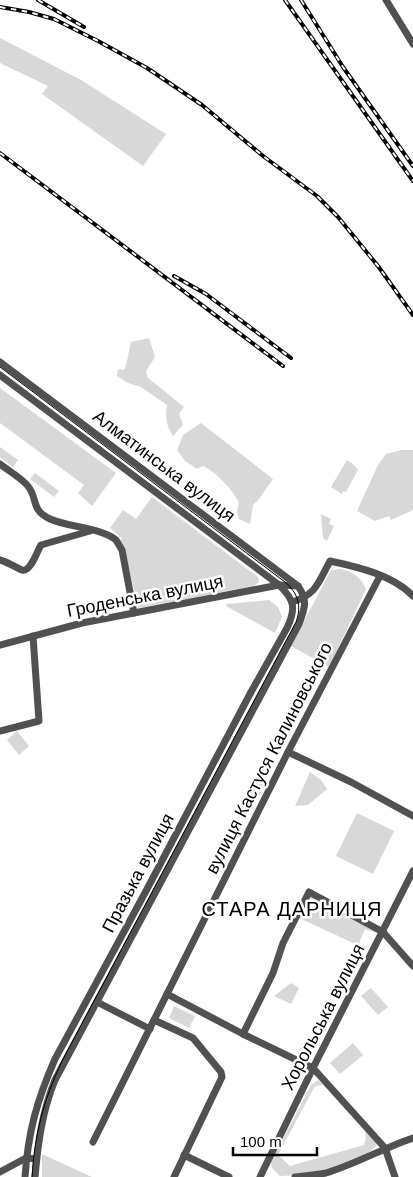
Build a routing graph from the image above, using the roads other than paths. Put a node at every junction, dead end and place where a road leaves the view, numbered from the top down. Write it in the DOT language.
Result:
graph roads {
  1 [pos="386,0"];
  2 [pos="413,44"];
  3 [pos="1,364"];
  4 [pos="0,375"];
  5 [pos="0,464"];
  6 [pos="91,531"];
  7 [pos="0,560"];
  8 [pos="380,576"];
  9 [pos="279,585"];
  10 [pos="298,586"];
  11 [pos="413,596"];
  12 [pos="305,598"];
  13 [pos="292,602"];
  14 [pos="134,613"];
  15 [pos="33,636"];
  16 [pos="0,645"];
  17 [pos="0,731"];
  18 [pos="288,752"];
  19 [pos="413,816"];
  20 [pos="413,871"];
  21 [pos="383,932"];
  22 [pos="412,962"];
  23 [pos="167,994"];
  24 [pos="97,1002"];
  25 [pos="154,1020"];
  26 [pos="150,1029"];
  27 [pos="243,1034"];
  28 [pos="313,1068"];
  29 [pos="413,1138"];
  30 [pos="93,1142"];
  31 [pos="385,1148"];
  32 [pos="184,1154"];
  33 [pos="26,1158"];
  34 [pos="36,1159"];
  35 [pos="0,1172"];
  36 [pos="262,1176"];
  37 [pos="25,1177"];
  38 [pos="35,1177"];
  39 [pos="174,1177"];
  40 [pos="229,1177"];
  41 [pos="294,1177"];
  42 [pos="395,1177"];
  1 -- 2 [label="street"];
  3 -- 10 [label="street, Алматинська вулиця"];
  4 -- 9 [label="street, Алматинська вулиця"];
  5 -- 6 [label="street"];
  6 -- 7 [label="street"];
  6 -- 14 [label="street"];
  8 -- 11 [label="street"];
  8 -- 12 [label="street, Празька вулиця"];
  8 -- 18 [label="street, вулиця Кастуся Калиновського"];
  9 -- 10 [label="street, Гроденська вулиця"];
  9 -- 13 [label="street, Алматинська вулиця"];
  9 -- 14 [label="street, Гроденська вулиця"];
  10 -- 12 [label="street, Алматинська вулиця"];
  12 -- 13 [label="street"];
  12 -- 24 [label="street, Празька вулиця"];
  13 -- 33 [label="street, Празька вулиця"];
  14 -- 15 [label="street, Гроденська вулиця"];
  15 -- 16 [label="street, Гроденська вулиця"];
  15 -- 17 [label="street"];
  18 -- 19 [label="street"];
  18 -- 23 [label="street, вулиця Кастуся Калиновського"];
  20 -- 21 [label="street, Хорольська вулиця"];
  21 -- 22 [label="street"];
  21 -- 27 [label="street"];
  21 -- 28 [label="street, Хорольська вулиця"];
  23 -- 25 [label="street, вулиця Кастуся Калиновського"];
  23 -- 27 [label="street"];
  24 -- 26 [label="street"];
  24 -- 34 [label="street, Празька вулиця"];
  25 -- 26 [label="street, вулиця Кастуся Калиновського"];
  25 -- 32 [label="street"];
  26 -- 30 [label="street, вулиця Кастуся Калиновського"];
  27 -- 28 [label="street"];
  28 -- 31 [label="street"];
  28 -- 36 [label="street, Хорольська вулиця"];
  29 -- 31 [label="street"];
  31 -- 41 [label="street"];
  31 -- 42 [label="street"];
  32 -- 39 [label="street"];
  32 -- 40 [label="street"];
  33 -- 34 [label="street"];
  33 -- 35 [label="street"];
  33 -- 37 [label="street, Празька вулиця"];
  34 -- 38 [label="street, Празька вулиця"];
}
